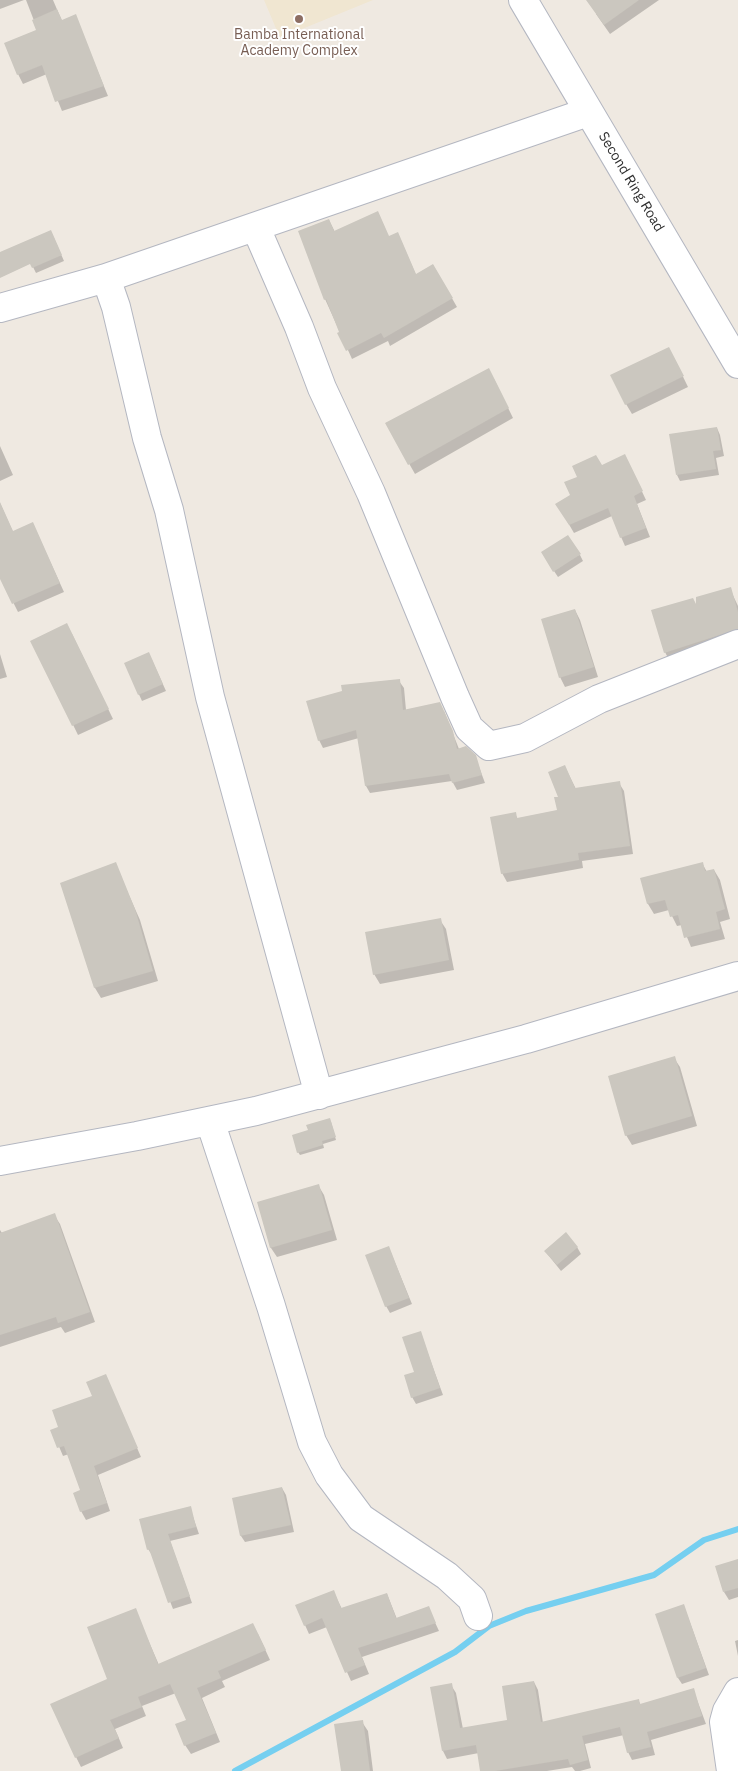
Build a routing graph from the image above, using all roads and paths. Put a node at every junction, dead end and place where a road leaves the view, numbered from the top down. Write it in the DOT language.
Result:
graph roads {
  1 [pos="523,0"];
  2 [pos="588,112"];
  3 [pos="256,228"];
  4 [pos="106,278"];
  5 [pos="0,308"];
  6 [pos="738,364"];
  7 [pos="738,644"];
  8 [pos="738,976"];
  9 [pos="319,1094"];
  10 [pos="210,1121"];
  11 [pos="0,1161"];
  12 [pos="478,1616"];
  13 [pos="738,1692"];
  14 [pos="731,1771"];
  1 -- 2 [label="street, Second Ring Road"];
  2 -- 3 [label="street"];
  2 -- 6 [label="street, Second Ring Road"];
  3 -- 4 [label="street"];
  3 -- 7 [label="street"];
  4 -- 5 [label="street"];
  4 -- 9 [label="street"];
  8 -- 9 [label="street"];
  9 -- 10 [label="street"];
  10 -- 11 [label="street"];
  10 -- 12 [label="street"];
  13 -- 14 [label="street"];
}
